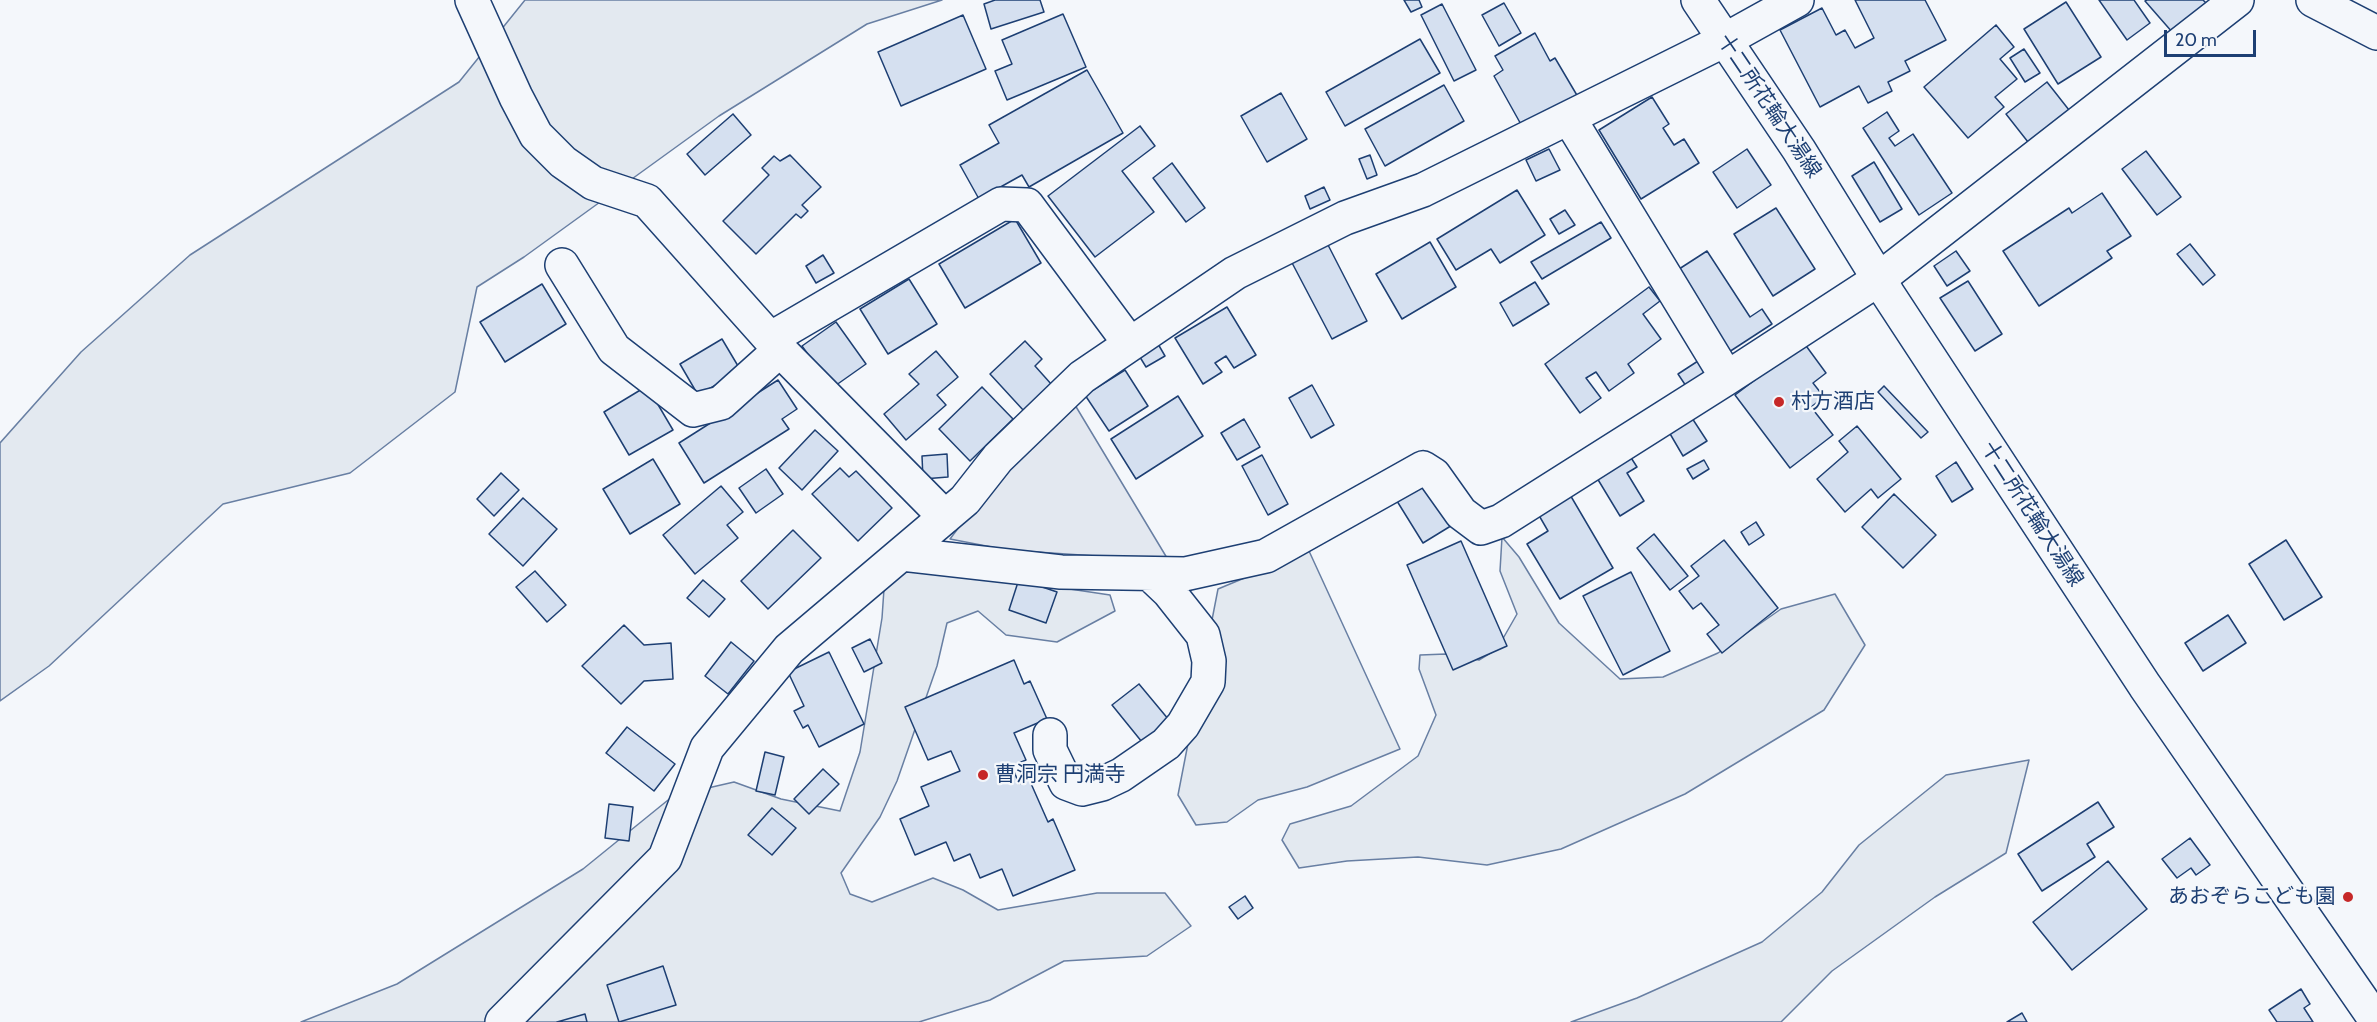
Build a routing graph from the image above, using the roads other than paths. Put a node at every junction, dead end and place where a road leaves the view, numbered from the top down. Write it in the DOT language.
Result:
graph roads {
  1 [pos="472,0"];
  2 [pos="1698,0"];
  3 [pos="1797,0"];
  4 [pos="2238,0"];
  5 [pos="2313,0"];
  6 [pos="2377,33"];
  7 [pos="1725,40"];
  8 [pos="1569,118"];
  9 [pos="562,265"];
  10 [pos="1879,279"];
  11 [pos="775,344"];
  12 [pos="1130,344"];
  13 [pos="1727,378"];
  14 [pos="945,517"];
  15 [pos="902,554"];
  16 [pos="1150,574"];
  17 [pos="1050,735"];
  18 [pos="502,1022"];
  19 [pos="2376,1022"];
  1 -- 11 [label="street"];
  2 -- 7 [label="street, 十二所花輪大湯線"];
  3 -- 7 [label="street"];
  4 -- 10 [label="street"];
  5 -- 6 [label="street"];
  7 -- 8 [label="street"];
  7 -- 10 [label="street, 十二所花輪大湯線"];
  8 -- 12 [label="street"];
  8 -- 13 [label="street"];
  9 -- 11 [label="street"];
  10 -- 13 [label="street"];
  10 -- 19 [label="street, 十二所花輪大湯線"];
  11 -- 12 [label="street"];
  11 -- 14 [label="street"];
  12 -- 14 [label="street"];
  13 -- 16 [label="street"];
  14 -- 15 [label="street"];
  15 -- 16 [label="street"];
  15 -- 18 [label="street"];
  16 -- 17 [label="street"];
}
